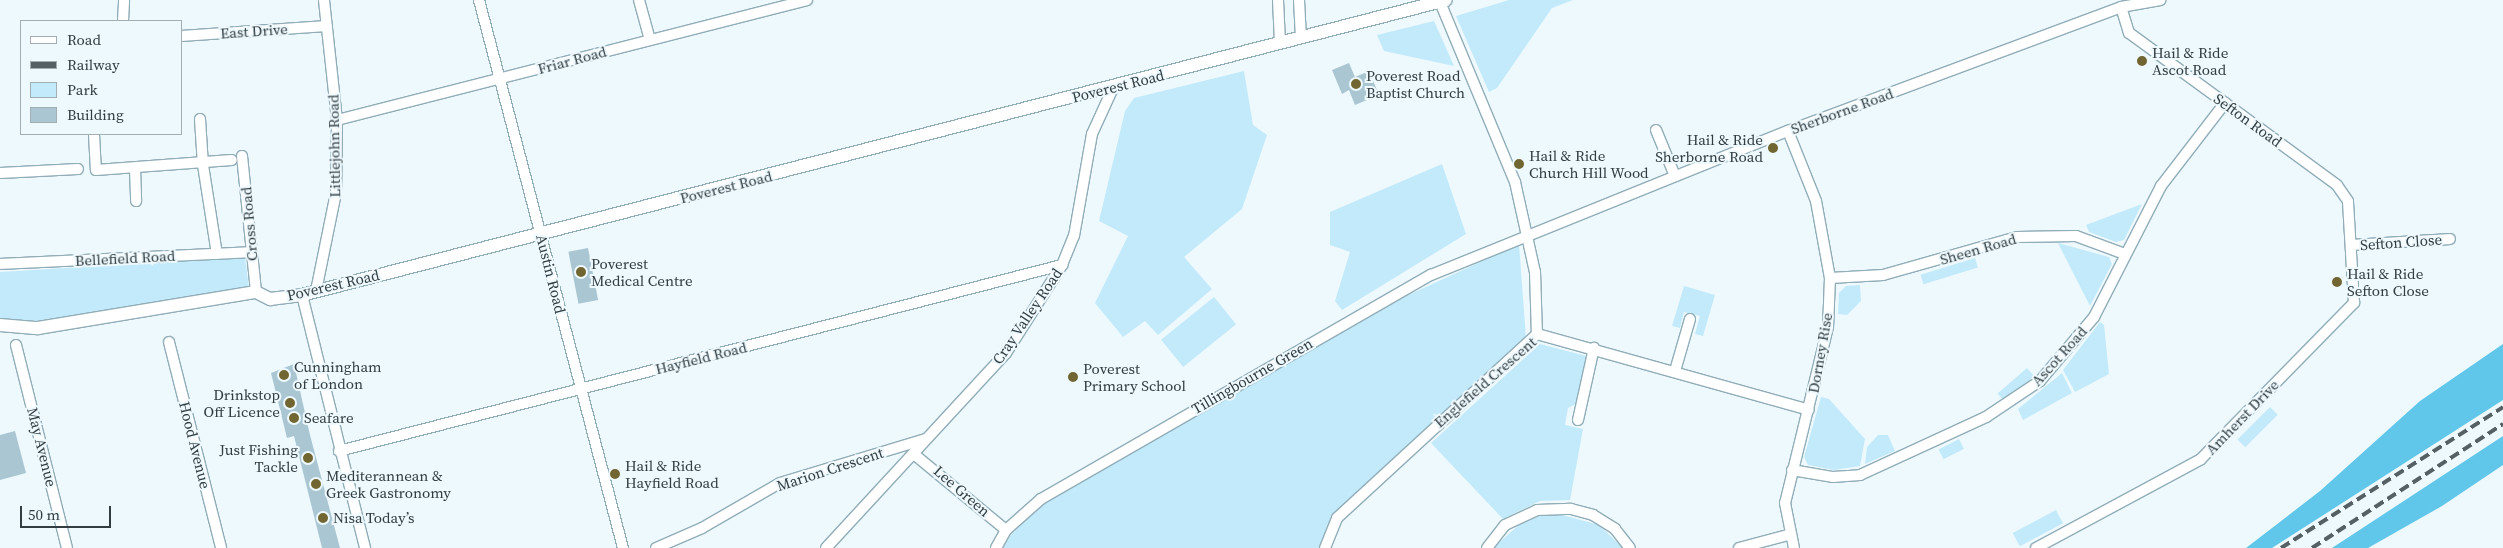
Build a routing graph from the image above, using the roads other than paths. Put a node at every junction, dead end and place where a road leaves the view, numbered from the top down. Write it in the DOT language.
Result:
graph roads {
  1 [pos="124,0"];
  2 [pos="324,0"];
  3 [pos="479,0"];
  4 [pos="639,0"];
  5 [pos="1278,0"];
  6 [pos="1299,0"];
  7 [pos="2160,0"];
  8 [pos="802,1"];
  9 [pos="1443,1"];
  10 [pos="2121,7"];
  11 [pos="123,20"];
  12 [pos="327,26"];
  13 [pos="182,36"];
  14 [pos="1301,38"];
  15 [pos="650,40"];
  16 [pos="1280,43"];
  17 [pos="500,79"];
  18 [pos="1113,88"];
  19 [pos="2225,103"];
  20 [pos="200,119"];
  21 [pos="337,120"];
  22 [pos="1656,130"];
  23 [pos="1788,131"];
  24 [pos="94,135"];
  25 [pos="242,156"];
  26 [pos="232,160"];
  27 [pos="203,165"];
  28 [pos="135,168"];
  29 [pos="78,169"];
  30 [pos="0,173"];
  31 [pos="1675,176"];
  32 [pos="136,201"];
  33 [pos="541,234"];
  34 [pos="1529,234"];
  35 [pos="2450,239"];
  36 [pos="2352,246"];
  37 [pos="250,252"];
  38 [pos="217,254"];
  39 [pos="2125,254"];
  40 [pos="0,264"];
  41 [pos="1062,265"];
  42 [pos="1830,278"];
  43 [pos="316,291"];
  44 [pos="256,292"];
  45 [pos="302,295"];
  46 [pos="1690,319"];
  47 [pos="0,325"];
  48 [pos="1537,334"];
  49 [pos="169,342"];
  50 [pos="16,345"];
  51 [pos="1594,348"];
  52 [pos="1675,372"];
  53 [pos="581,389"];
  54 [pos="1809,410"];
  55 [pos="1578,420"];
  56 [pos="926,439"];
  57 [pos="338,451"];
  58 [pos="915,455"];
  59 [pos="1792,470"];
  60 [pos="1006,530"];
  61 [pos="1788,535"];
  62 [pos="67,548"];
  63 [pos="221,548"];
  64 [pos="365,548"];
  65 [pos="622,548"];
  66 [pos="656,548"];
  67 [pos="826,548"];
  68 [pos="996,548"];
  69 [pos="1325,548"];
  70 [pos="1487,548"];
  71 [pos="1630,548"];
  72 [pos="1738,548"];
  73 [pos="1794,548"];
  74 [pos="2036,548"];
  1 -- 11 [label="street"];
  2 -- 12 [label="street, Littlejohn Road"];
  3 -- 17 [label="street, Austin Road"];
  4 -- 15 [label="street"];
  5 -- 16 [label="street"];
  6 -- 14 [label="street"];
  7 -- 10 [label="street, Sherborne Road"];
  8 -- 15 [label="street, Friar Road"];
  9 -- 14 [label="street, Poverest Road"];
  9 -- 34 [label="street"];
  10 -- 19 [label="street, Sefton Road"];
  10 -- 23 [label="street, Sherborne Road"];
  12 -- 13 [label="street, East Drive"];
  12 -- 21 [label="street, Littlejohn Road"];
  14 -- 16 [label="street, Poverest Road"];
  15 -- 17 [label="street, Friar Road"];
  16 -- 18 [label="street, Poverest Road"];
  17 -- 21 [label="street, Friar Road"];
  17 -- 33 [label="street, Austin Road"];
  18 -- 33 [label="street, Poverest Road"];
  18 -- 41 [label="street, Cray Valley Road"];
  19 -- 36 [label="street, Sefton Road"];
  19 -- 39 [label="street, Ascot Road"];
  20 -- 27 [label="street"];
  21 -- 43 [label="street, Littlejohn Road"];
  22 -- 31 [label="street"];
  23 -- 31 [label="street, Sherborne Road"];
  23 -- 42 [label="street, Dorney Rise"];
  24 -- 28 [label="street"];
  25 -- 37 [label="street, Cross Road"];
  26 -- 27 [label="street"];
  27 -- 28 [label="street"];
  27 -- 38 [label="street"];
  28 -- 32 [label="street"];
  29 -- 30 [label="street"];
  31 -- 34 [label="street, Sherborne Road"];
  33 -- 43 [label="street, Poverest Road"];
  33 -- 53 [label="street, Austin Road"];
  34 -- 48 [label="street"];
  34 -- 60 [label="street, Tillingbourne Green"];
  35 -- 36 [label="street, Sefton Close"];
  36 -- 74 [label="street, Amherst Drive"];
  37 -- 38 [label="street, Bellefield Road"];
  37 -- 44 [label="street, Cross Road"];
  38 -- 40 [label="street, Bellefield Road"];
  39 -- 42 [label="street, Sheen Road"];
  39 -- 59 [label="street, Ascot Road"];
  41 -- 53 [label="street, Hayfield Road"];
  41 -- 56 [label="street, Cray Valley Road"];
  42 -- 54 [label="street, Dorney Rise"];
  43 -- 45 [label="street, Poverest Road"];
  44 -- 45 [label="street, Poverest Road"];
  44 -- 47 [label="street, Poverest Road"];
  45 -- 57 [label="street"];
  46 -- 52 [label="street"];
  48 -- 51 [label="street, Englefield Crescent"];
  48 -- 69 [label="street, Englefield Crescent"];
  49 -- 63 [label="street, Hood Avenue"];
  50 -- 62 [label="street, May Avenue"];
  51 -- 52 [label="street, Englefield Crescent"];
  51 -- 55 [label="street"];
  52 -- 54 [label="street, Englefield Crescent"];
  53 -- 57 [label="street, Hayfield Road"];
  53 -- 65 [label="street, Austin Road"];
  54 -- 59 [label="street, Dorney Rise"];
  56 -- 58 [label="street, Cray Valley Road"];
  56 -- 66 [label="street, Marion Crescent"];
  57 -- 64 [label="street"];
  58 -- 60 [label="street, Lee Green"];
  58 -- 67 [label="street, Cray Valley Road"];
  59 -- 61 [label="street, Dorney Rise"];
  60 -- 68 [label="street, Tillingbourne Green"];
  61 -- 72 [label="street"];
  61 -- 73 [label="street, Dorney Rise"];
  70 -- 71 [label="street"];
}
